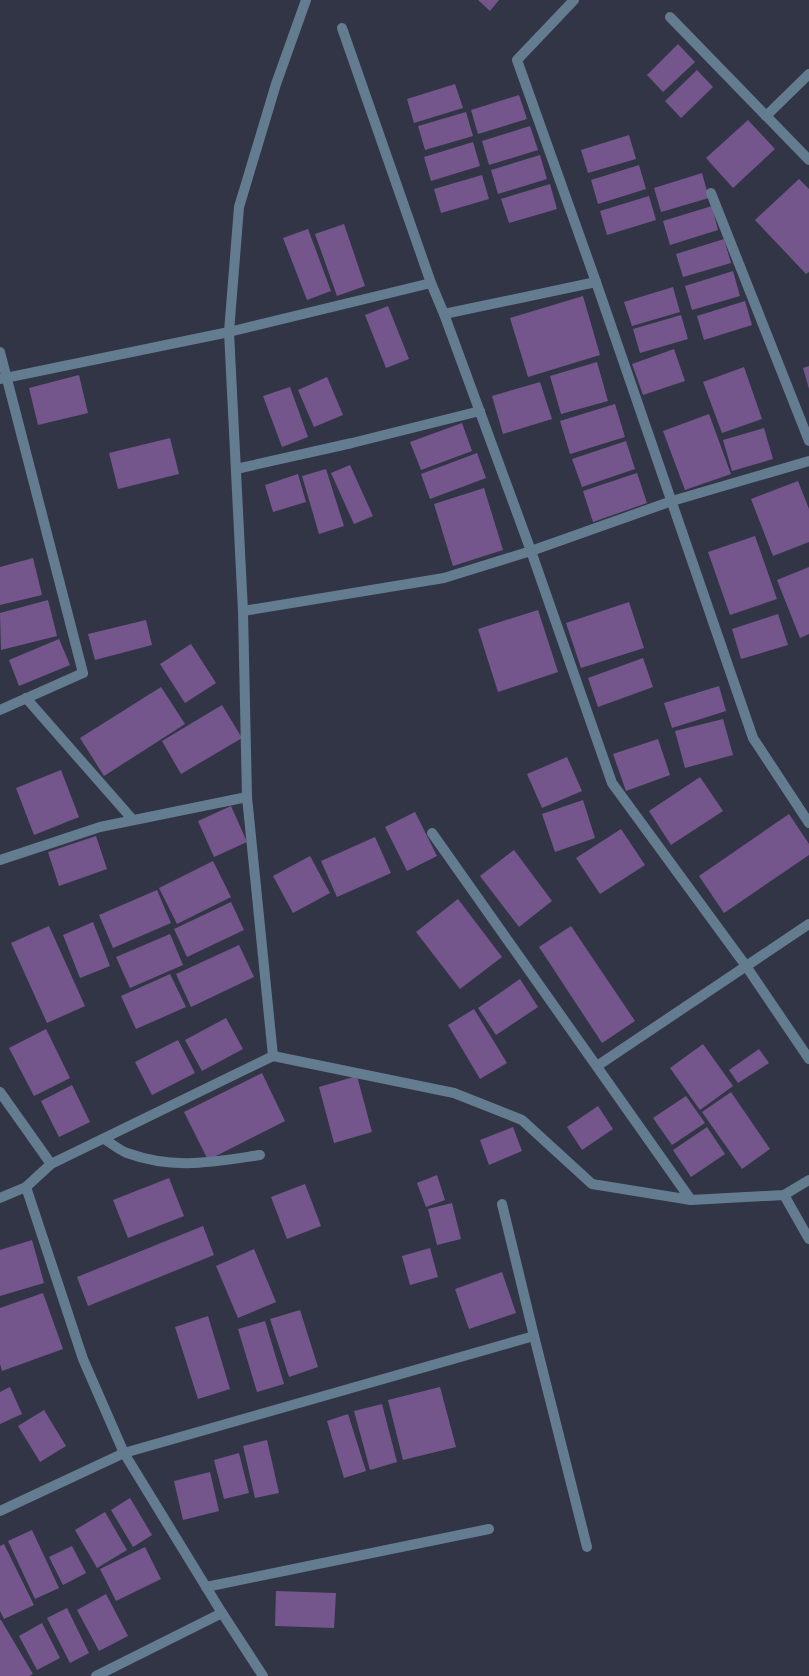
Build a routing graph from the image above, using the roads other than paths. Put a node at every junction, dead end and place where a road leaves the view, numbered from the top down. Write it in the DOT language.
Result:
graph roads {
  1 [pos="306,0"];
  2 [pos="570,1"];
  3 [pos="670,17"];
  4 [pos="342,28"];
  5 [pos="809,74"];
  6 [pos="766,116"];
  7 [pos="809,160"];
  8 [pos="712,194"];
  9 [pos="596,282"];
  10 [pos="431,283"];
  11 [pos="444,314"];
  12 [pos="229,332"];
  13 [pos="0,352"];
  14 [pos="3,378"];
  15 [pos="480,411"];
  16 [pos="809,441"];
  17 [pos="809,460"];
  18 [pos="236,469"];
  19 [pos="672,501"];
  20 [pos="531,551"];
  21 [pos="243,611"];
  22 [pos="26,698"];
  23 [pos="0,710"];
  24 [pos="247,797"];
  25 [pos="133,820"];
  26 [pos="809,823"];
  27 [pos="432,833"];
  28 [pos="0,860"];
  29 [pos="809,924"];
  30 [pos="746,966"];
  31 [pos="273,1056"];
  32 [pos="809,1059"];
  33 [pos="597,1066"];
  34 [pos="0,1092"];
  35 [pos="104,1139"];
  36 [pos="260,1155"];
  37 [pos="51,1164"];
  38 [pos="809,1180"];
  39 [pos="26,1187"];
  40 [pos="784,1195"];
  41 [pos="0,1198"];
  42 [pos="692,1200"];
  43 [pos="502,1204"];
  44 [pos="809,1239"];
  45 [pos="534,1336"];
  46 [pos="124,1453"];
  47 [pos="1,1510"];
  48 [pos="489,1529"];
  49 [pos="587,1547"];
  50 [pos="206,1587"];
  51 [pos="222,1613"];
  52 [pos="96,1676"];
  53 [pos="263,1676"];
  1 -- 12 [label="street"];
  2 -- 9 [label="street"];
  3 -- 6 [label="street"];
  4 -- 10 [label="street"];
  5 -- 6 [label="street"];
  6 -- 7 [label="street"];
  8 -- 16 [label="street"];
  9 -- 11 [label="street"];
  9 -- 19 [label="street"];
  10 -- 11 [label="street"];
  10 -- 12 [label="street"];
  11 -- 15 [label="street"];
  12 -- 14 [label="street"];
  12 -- 18 [label="street"];
  13 -- 14 [label="street"];
  14 -- 22 [label="street"];
  15 -- 18 [label="street"];
  15 -- 20 [label="street"];
  17 -- 19 [label="street"];
  18 -- 21 [label="street"];
  19 -- 20 [label="street"];
  19 -- 26 [label="street"];
  20 -- 21 [label="street"];
  20 -- 30 [label="street"];
  21 -- 24 [label="street"];
  22 -- 23 [label="street"];
  22 -- 25 [label="street"];
  24 -- 25 [label="street"];
  24 -- 31 [label="street"];
  25 -- 28 [label="street"];
  27 -- 33 [label="street"];
  29 -- 30 [label="street"];
  30 -- 32 [label="street"];
  30 -- 33 [label="street"];
  31 -- 35 [label="street"];
  31 -- 42 [label="street"];
  33 -- 42 [label="street"];
  34 -- 37 [label="street"];
  35 -- 36 [label="street"];
  35 -- 37 [label="street"];
  37 -- 39 [label="street"];
  38 -- 40 [label="street"];
  39 -- 41 [label="street"];
  39 -- 46 [label="street"];
  40 -- 42 [label="street"];
  40 -- 44 [label="street"];
  43 -- 45 [label="street"];
  45 -- 46 [label="street"];
  45 -- 49 [label="street"];
  46 -- 47 [label="street"];
  46 -- 50 [label="street"];
  48 -- 50 [label="street"];
  50 -- 51 [label="street"];
  51 -- 52 [label="street"];
  51 -- 53 [label="street"];
}
